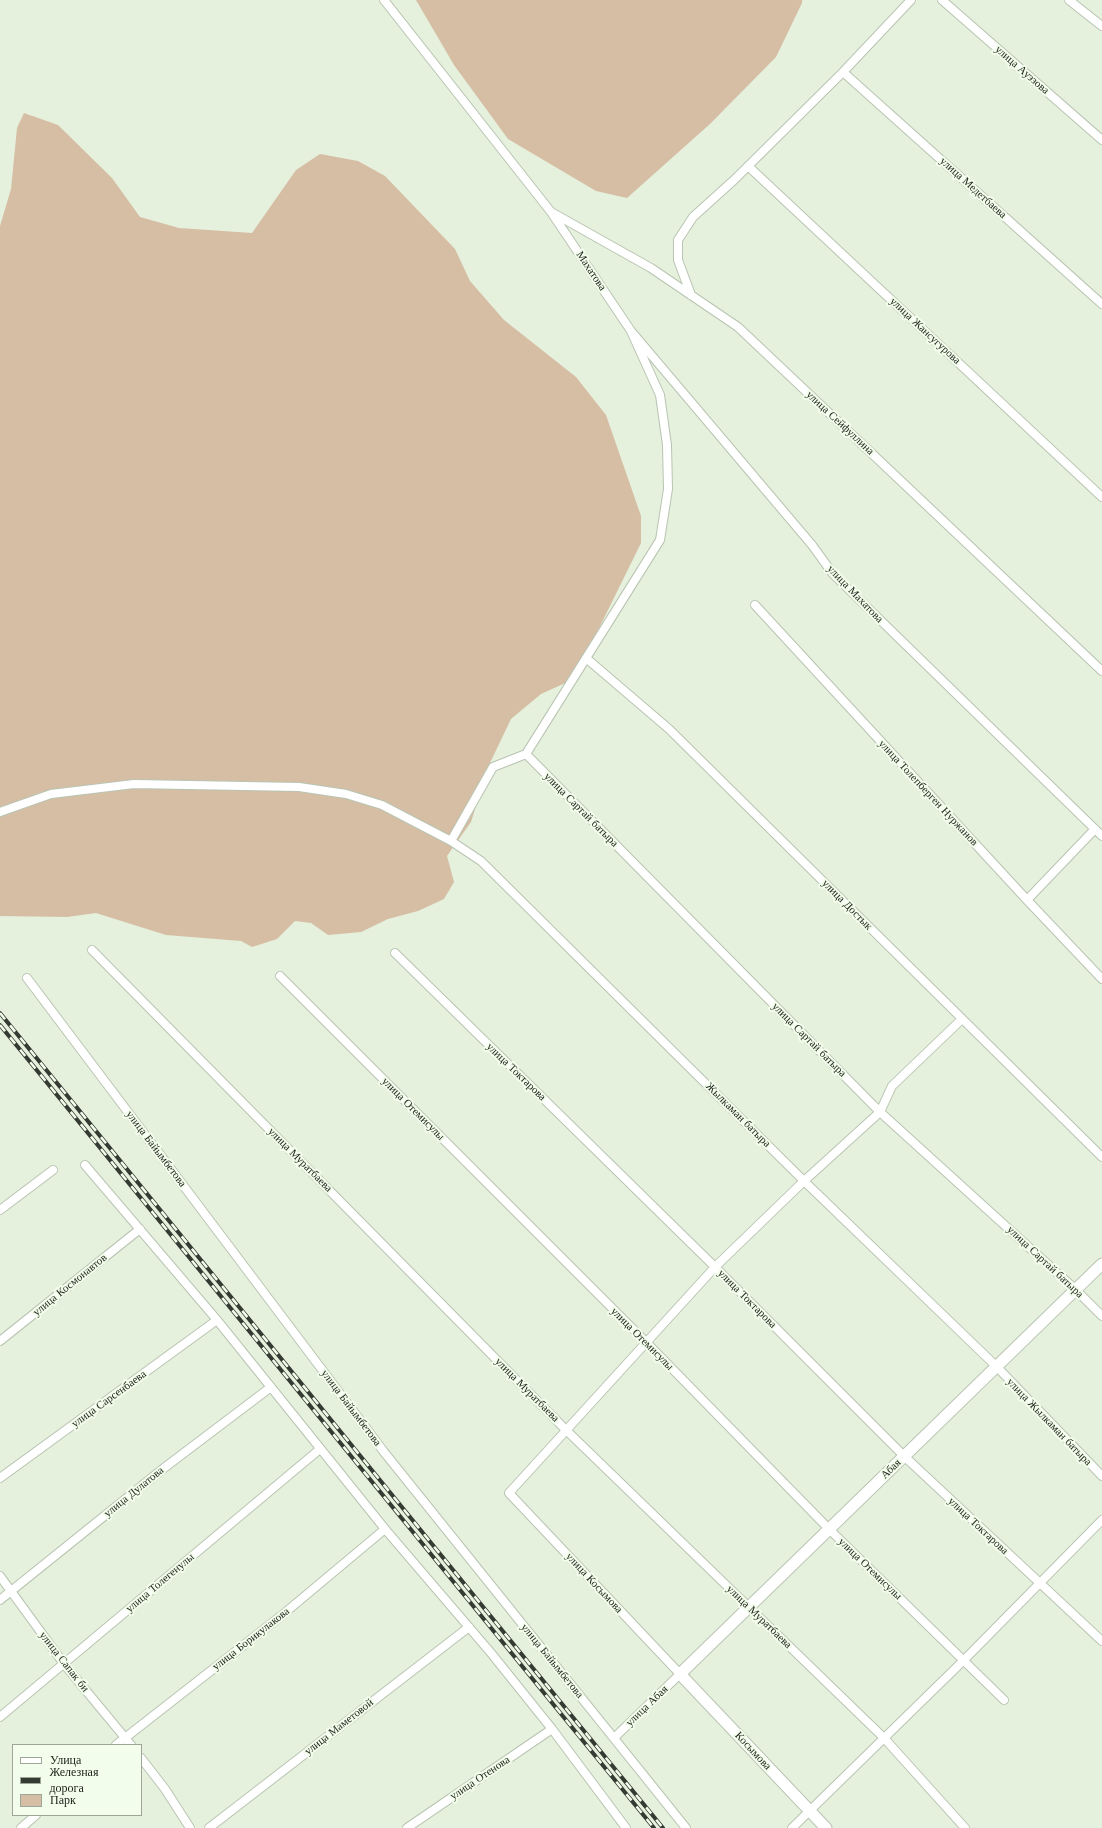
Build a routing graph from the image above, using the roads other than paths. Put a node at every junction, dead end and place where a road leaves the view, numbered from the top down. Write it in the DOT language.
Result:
graph roads {
  1 [pos="384,0"];
  2 [pos="911,0"];
  3 [pos="942,0"];
  4 [pos="1069,0"];
  5 [pos="1102,26"];
  6 [pos="843,72"];
  7 [pos="1102,140"];
  8 [pos="748,166"];
  9 [pos="551,212"];
  10 [pos="691,295"];
  11 [pos="1102,304"];
  12 [pos="631,331"];
  13 [pos="1102,497"];
  14 [pos="755,605"];
  15 [pos="586,658"];
  16 [pos="1102,671"];
  17 [pos="526,754"];
  18 [pos="0,812"];
  19 [pos="1095,829"];
  20 [pos="1102,836"];
  21 [pos="451,841"];
  22 [pos="1027,900"];
  23 [pos="92,950"];
  24 [pos="395,953"];
  25 [pos="280,976"];
  26 [pos="27,978"];
  27 [pos="1102,979"];
  28 [pos="962,1019"];
  29 [pos="880,1112"];
  30 [pos="1102,1157"];
  31 [pos="85,1165"];
  32 [pos="53,1170"];
  33 [pos="804,1181"];
  34 [pos="0,1210"];
  35 [pos="140,1229"];
  36 [pos="1102,1264"];
  37 [pos="715,1267"];
  38 [pos="1076,1290"];
  39 [pos="1102,1316"];
  40 [pos="218,1320"];
  41 [pos="0,1340"];
  42 [pos="646,1342"];
  43 [pos="997,1367"];
  44 [pos="271,1387"];
  45 [pos="566,1430"];
  46 [pos="320,1449"];
  47 [pos="904,1456"];
  48 [pos="1102,1476"];
  49 [pos="0,1478"];
  50 [pos="1102,1520"];
  51 [pos="385,1529"];
  52 [pos="829,1529"];
  53 [pos="0,1576"];
  54 [pos="1039,1583"];
  55 [pos="11,1592"];
  56 [pos="0,1600"];
  57 [pos="748,1607"];
  58 [pos="469,1627"];
  59 [pos="1102,1641"];
  60 [pos="964,1660"];
  61 [pos="64,1664"];
  62 [pos="680,1674"];
  63 [pos="1004,1700"];
  64 [pos="0,1717"];
  65 [pos="552,1729"];
  66 [pos="125,1737"];
  67 [pos="614,1738"];
  68 [pos="884,1738"];
  69 [pos="117,1744"];
  70 [pos="130,1744"];
  71 [pos="142,1759"];
  72 [pos="809,1812"];
  73 [pos="35,1816"];
  74 [pos="419,1825"];
  75 [pos="21,1828"];
  76 [pos="190,1828"];
  77 [pos="209,1828"];
  78 [pos="408,1828"];
  79 [pos="626,1828"];
  80 [pos="686,1828"];
  81 [pos="792,1828"];
  82 [pos="826,1828"];
  83 [pos="965,1828"];
  1 -- 9 [label="street, Махатова"];
  2 -- 6 [label="street"];
  3 -- 7 [label="street, улица Ауэзова"];
  4 -- 5 [label="street"];
  6 -- 8 [label="street"];
  6 -- 11 [label="street, улица Медетбаева"];
  8 -- 10 [label="street"];
  8 -- 13 [label="street, улица Жансугурова"];
  9 -- 10 [label="street, улица Сейфуллина"];
  9 -- 12 [label="street, Махатова"];
  10 -- 16 [label="street, улица Сейфуллина"];
  12 -- 15 [label="street"];
  12 -- 19 [label="street, улица Махатова"];
  14 -- 22 [label="street, улица Толепберген Нуржанов"];
  15 -- 17 [label="street"];
  15 -- 28 [label="street, улица Достык"];
  17 -- 21 [label="street"];
  17 -- 29 [label="street, улица Сартай батыра"];
  18 -- 21 [label="street, Жылкаман батыра"];
  19 -- 20 [label="street, улица Махатова"];
  19 -- 22 [label="street"];
  21 -- 33 [label="street, Жылкаман батыра"];
  22 -- 27 [label="street, улица Толепберген Нуржанов"];
  23 -- 45 [label="street, улица Муратбаева"];
  24 -- 37 [label="street, улица Токтарова"];
  25 -- 42 [label="street, улица Отемисулы"];
  26 -- 67 [label="street, улица Байымбетова"];
  28 -- 29 [label="street"];
  28 -- 30 [label="street, улица Достык"];
  29 -- 33 [label="street"];
  29 -- 38 [label="street, улица Сартай батыра"];
  31 -- 35 [label="street"];
  32 -- 34 [label="street"];
  33 -- 37 [label="street"];
  33 -- 43 [label="street, Жылкаман батыра"];
  35 -- 40 [label="street"];
  35 -- 41 [label="street, улица Космонавтов"];
  36 -- 38 [label="street, Абая"];
  37 -- 42 [label="street"];
  37 -- 47 [label="street, улица Токтарова"];
  38 -- 39 [label="street, улица Сартай батыра"];
  38 -- 43 [label="street, Абая"];
  40 -- 44 [label="street"];
  40 -- 49 [label="street, улица Сарсенбаева"];
  42 -- 45 [label="street"];
  42 -- 52 [label="street, улица Отемисулы"];
  43 -- 47 [label="street, Абая"];
  43 -- 48 [label="street, улица Жылкаман батыра"];
  44 -- 46 [label="street"];
  44 -- 55 [label="street, улица Дулатова"];
  45 -- 57 [label="street, улица Муратбаева"];
  45 -- 62 [label="street, улица Косымова"];
  46 -- 51 [label="street"];
  46 -- 61 [label="street, улица Толегенулы"];
  47 -- 52 [label="street, Абая"];
  47 -- 54 [label="street, улица Токтарова"];
  50 -- 54 [label="street"];
  51 -- 58 [label="street"];
  51 -- 66 [label="street, улица Борикулакова"];
  52 -- 57 [label="street, Абая"];
  52 -- 60 [label="street, улица Отемисулы"];
  53 -- 55 [label="street, улица Сапак би"];
  54 -- 59 [label="street, улица Токтарова"];
  54 -- 60 [label="street"];
  55 -- 56 [label="street, улица Дулатова"];
  55 -- 61 [label="street, улица Сапак би"];
  57 -- 62 [label="street, Абая"];
  57 -- 68 [label="street, улица Муратбаева"];
  58 -- 65 [label="street"];
  58 -- 77 [label="street, улица Маметовой"];
  60 -- 63 [label="street, улица Отемисулы"];
  60 -- 68 [label="street"];
  61 -- 64 [label="street, улица Толегенулы"];
  61 -- 66 [label="street, улица Сапак би"];
  62 -- 67 [label="street, улица Абая"];
  62 -- 72 [label="street, Косымова"];
  65 -- 74 [label="street, улица Отенова"];
  65 -- 79 [label="street"];
  66 -- 69 [label="street, улица Борикулакова"];
  66 -- 70 [label="street, улица Сапак би"];
  67 -- 80 [label="street, улица Байымбетова"];
  68 -- 72 [label="street"];
  68 -- 83 [label="street, улица Муратбаева"];
  71 -- 76 [label="street"];
  72 -- 81 [label="street"];
  72 -- 82 [label="street, Косымова"];
  73 -- 75 [label="street"];
  74 -- 78 [label="street, улица Отенова"];
}
